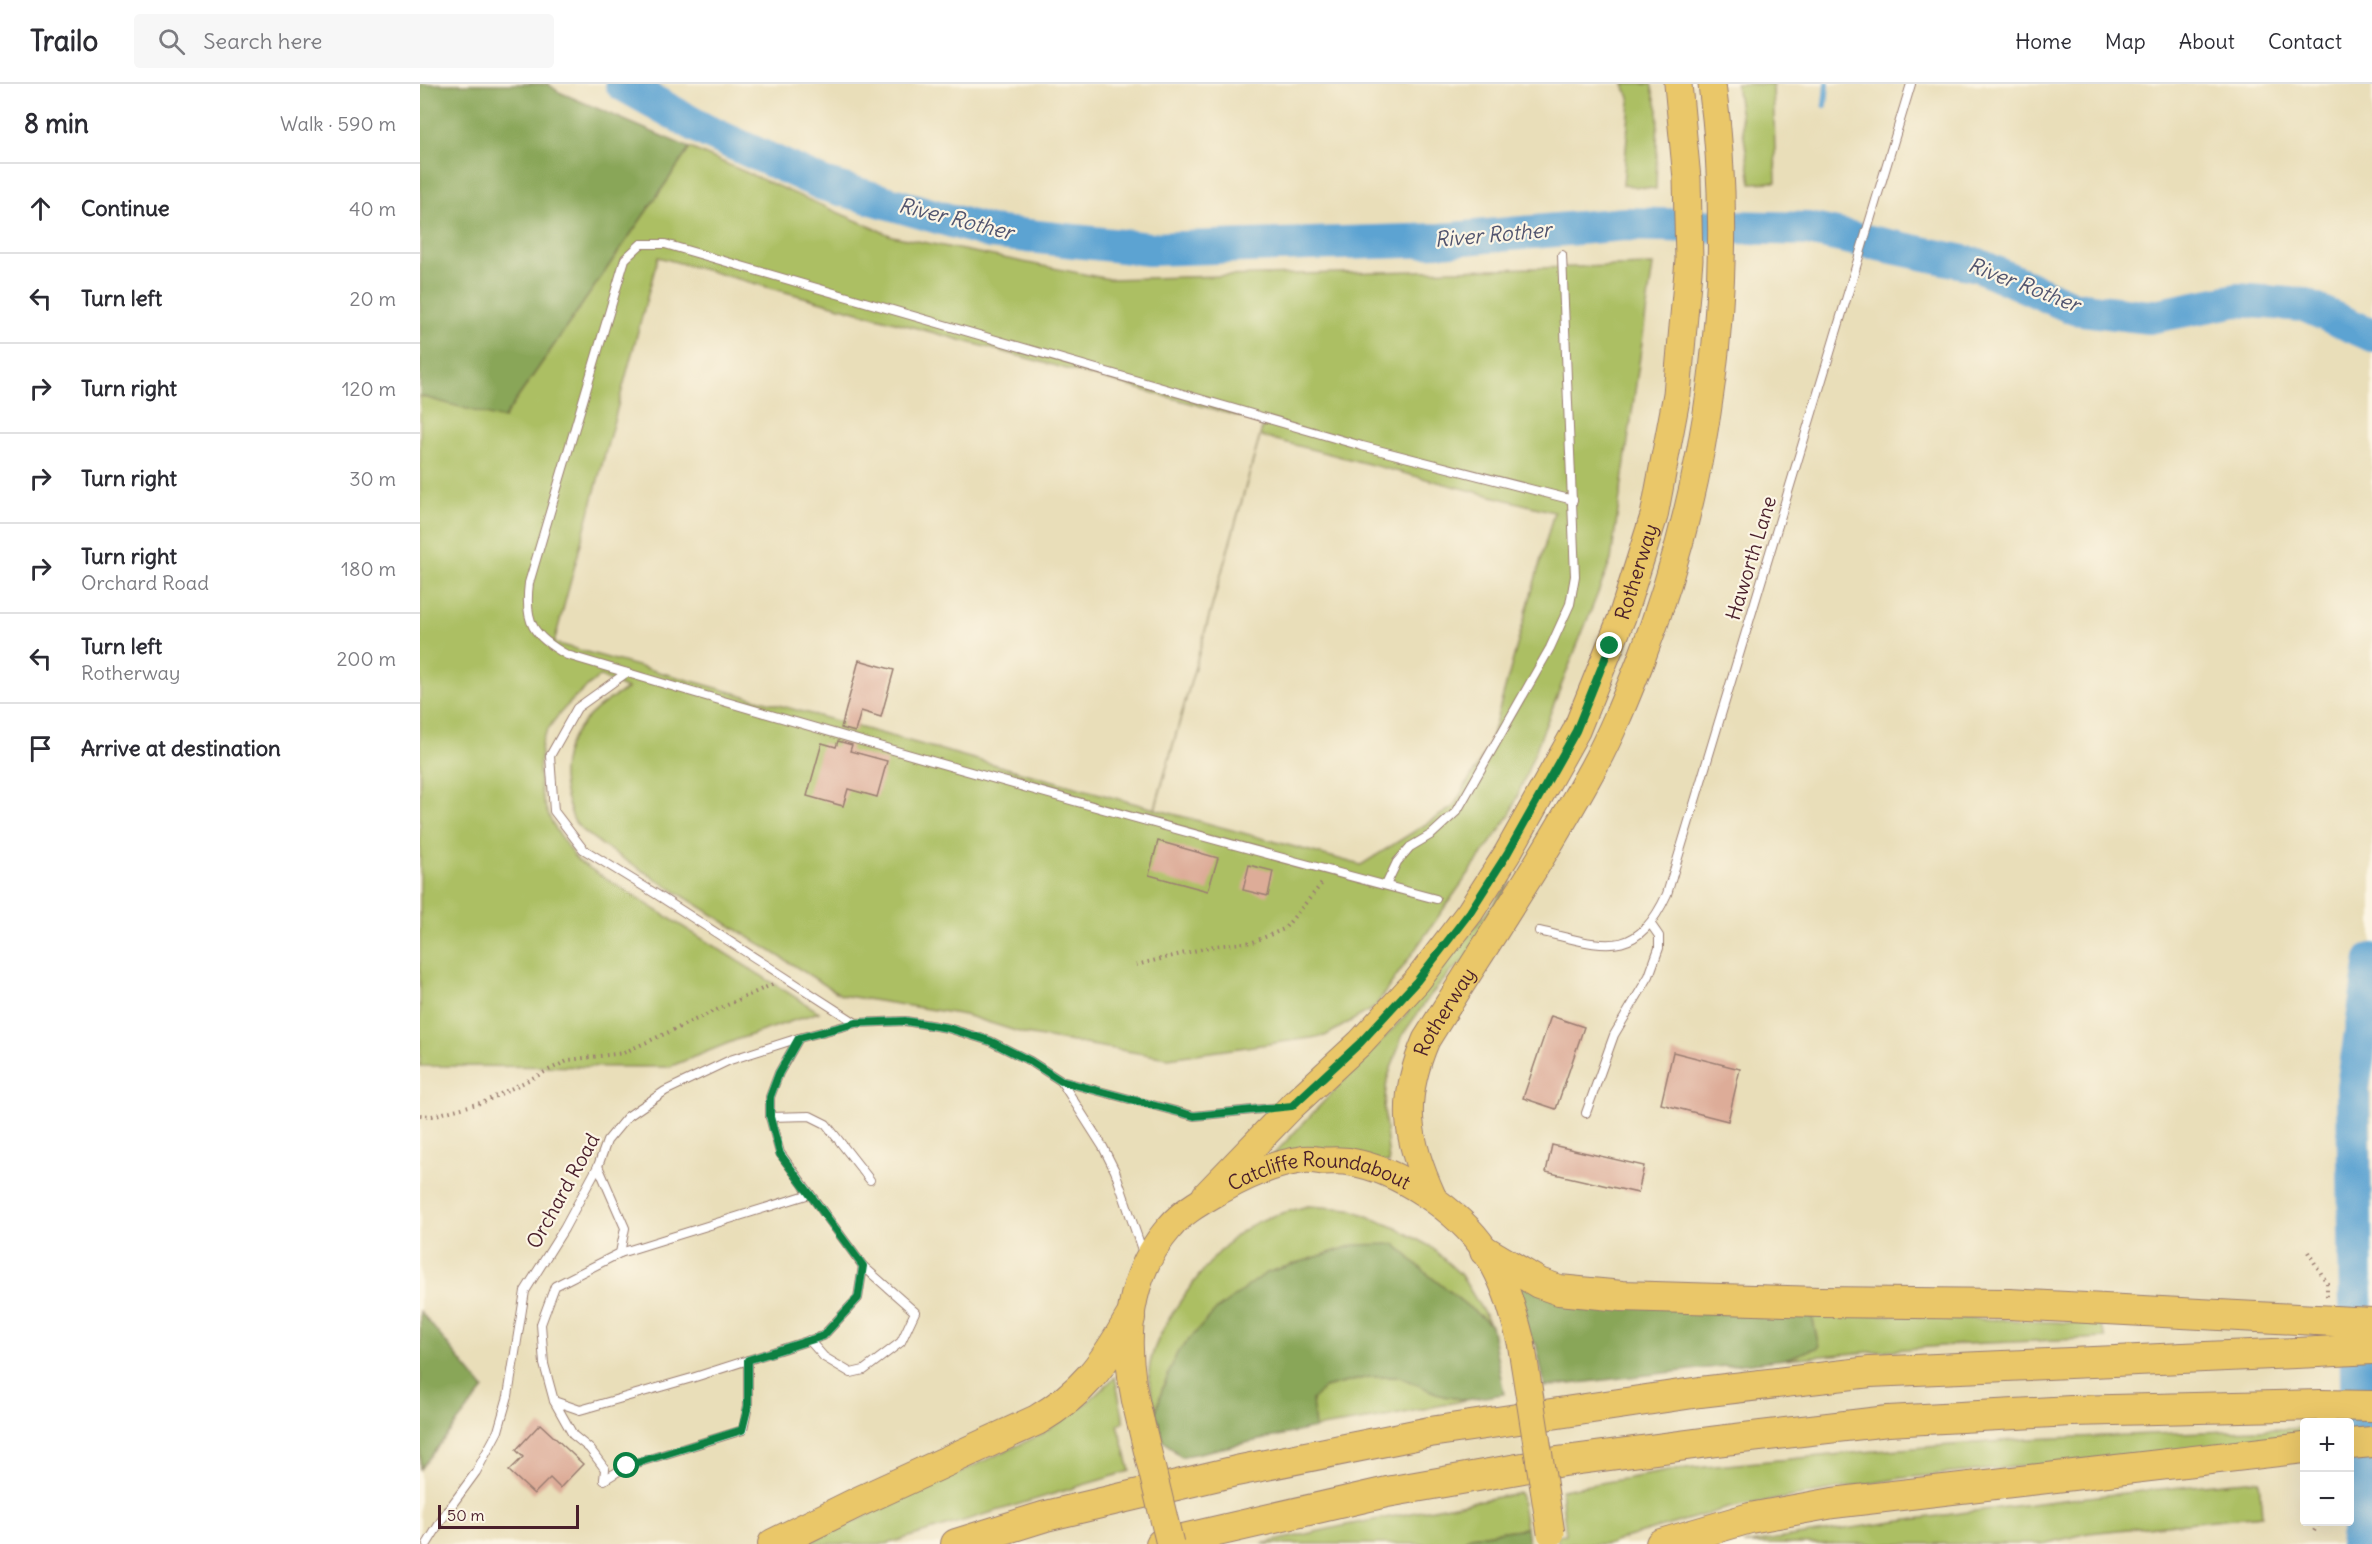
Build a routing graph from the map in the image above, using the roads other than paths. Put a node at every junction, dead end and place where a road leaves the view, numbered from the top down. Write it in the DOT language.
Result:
graph roads {
  1 [pos="1678,84"];
  2 [pos="1712,84"];
  3 [pos="1911,84"];
  4 [pos="1562,255"];
  5 [pos="1573,500"];
  6 [pos="626,672"];
  7 [pos="1386,885"];
  8 [pos="1436,899"];
  9 [pos="1650,923"];
  10 [pos="1539,932"];
  11 [pos="856,1023"];
  12 [pos="799,1038"];
  13 [pos="1061,1081"];
  14 [pos="1292,1106"];
  15 [pos="1586,1113"];
  16 [pos="770,1117"];
  17 [pos="598,1166"];
  18 [pos="870,1180"];
  19 [pos="810,1194"];
  20 [pos="1433,1198"];
  21 [pos="1197,1205"];
  22 [pos="1485,1251"];
  23 [pos="620,1253"];
  24 [pos="1146,1262"];
  25 [pos="863,1266"];
  26 [pos="1130,1318"];
  27 [pos="2372,1323"];
  28 [pos="809,1340"];
  29 [pos="2372,1349"];
  30 [pos="748,1360"];
  31 [pos="555,1401"];
  32 [pos="2372,1406"];
  33 [pos="2372,1442"];
  34 [pos="2354,1444"];
  35 [pos="2300,1449"];
  36 [pos="1551,1538"];
  37 [pos="427,1544"];
  38 [pos="773,1544"];
  39 [pos="956,1544"];
  40 [pos="1161,1544"];
  41 [pos="1170,1544"];
  42 [pos="1661,1544"];
  1 -- 14 [label="main road, Rotherway"];
  2 -- 20 [label="main road, Rotherway"];
  3 -- 9 [label="lane, Haworth Lane"];
  4 -- 5 [label="lane"];
  5 -- 6 [label="lane"];
  5 -- 7 [label="lane"];
  6 -- 7 [label="lane"];
  6 -- 11 [label="lane"];
  7 -- 8 [label="lane"];
  9 -- 10 [label="lane, Haworth Lane"];
  9 -- 15 [label="lane"];
  11 -- 12 [label="lane, Orchard Road"];
  11 -- 13 [label="lane, Orchard Road"];
  12 -- 16 [label="lane"];
  12 -- 17 [label="lane, Orchard Road"];
  13 -- 14 [label="lane, Orchard Road"];
  13 -- 24 [label="lane, Orchard Road"];
  14 -- 21 [label="main road, Rotherway"];
  16 -- 18 [label="lane"];
  16 -- 19 [label="lane"];
  17 -- 23 [label="lane"];
  17 -- 37 [label="lane, Orchard Road"];
  19 -- 23 [label="lane"];
  19 -- 25 [label="lane"];
  20 -- 21 [label="main road, Catcliffe Roundabout"];
  20 -- 22 [label="main road, Catcliffe Roundabout"];
  21 -- 24 [label="main road, Catcliffe Roundabout"];
  22 -- 27 [label="highway, bridge"];
  22 -- 36 [label="main road, Catcliffe Roundabout, bridge"];
  23 -- 31 [label="lane"];
  24 -- 26 [label="main road, Catcliffe Roundabout"];
  25 -- 28 [label="lane"];
  25 -- 28 [label="lane"];
  26 -- 38 [label="highway"];
  26 -- 41 [label="main road, Catcliffe Roundabout, bridge"];
  28 -- 30 [label="lane"];
  29 -- 39 [label="highway, bridge"];
  30 -- 31 [label="lane"];
  30 -- 31 [label="lane"];
  32 -- 40 [label="highway, bridge"];
  33 -- 34 [label="highway"];
  35 -- 42 [label="highway"];
}
